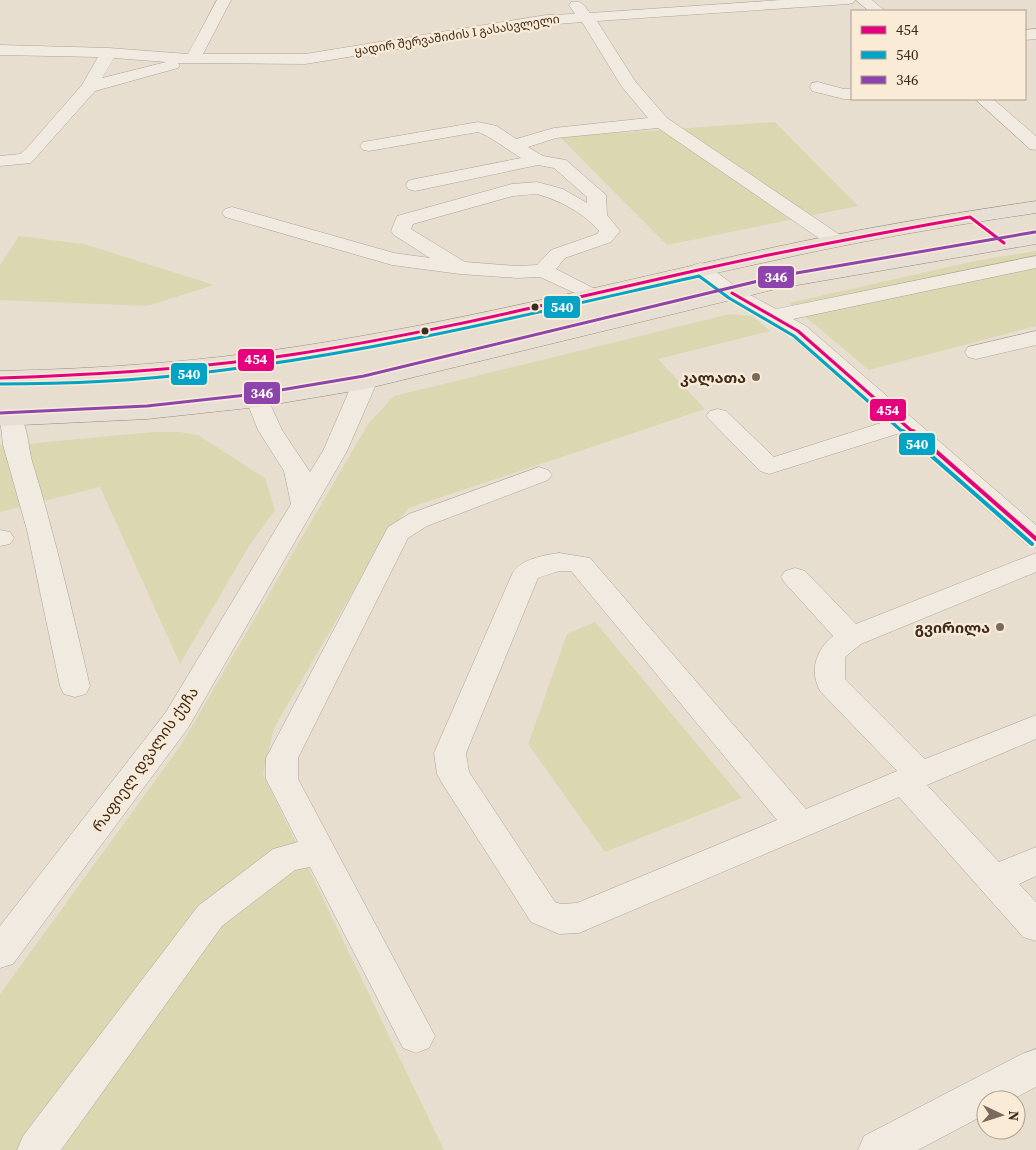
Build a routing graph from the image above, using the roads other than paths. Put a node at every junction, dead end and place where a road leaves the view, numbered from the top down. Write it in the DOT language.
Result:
graph roads {
  1 [pos="224,0"];
  2 [pos="572,0"];
  3 [pos="848,0"];
  4 [pos="863,0"];
  5 [pos="877,10"];
  6 [pos="587,18"];
  7 [pos="0,50"];
  8 [pos="109,53"];
  9 [pos="193,59"];
  10 [pos="89,87"];
  11 [pos="818,87"];
  12 [pos="851,94"];
  13 [pos="984,100"];
  14 [pos="661,122"];
  15 [pos="1036,145"];
  16 [pos="369,146"];
  17 [pos="513,146"];
  18 [pos="538,160"];
  19 [pos="0,161"];
  20 [pos="415,185"];
  21 [pos="1036,207"];
  22 [pos="232,213"];
  23 [pos="598,216"];
  24 [pos="970,217"];
  25 [pos="1036,238"];
  26 [pos="836,241"];
  27 [pos="1004,243"];
  28 [pos="1036,262"];
  29 [pos="460,268"];
  30 [pos="700,269"];
  31 [pos="543,271"];
  32 [pos="732,293"];
  33 [pos="590,294"];
  34 [pos="771,317"];
  35 [pos="1036,338"];
  36 [pos="976,352"];
  37 [pos="254,360"];
  38 [pos="0,378"];
  39 [pos="365,382"];
  40 [pos="258,400"];
  41 [pos="718,416"];
  42 [pos="6,419"];
  43 [pos="904,424"];
  44 [pos="539,475"];
  45 [pos="304,504"];
  46 [pos="1036,539"];
  47 [pos="1036,562"];
  48 [pos="795,578"];
  49 [pos="851,637"];
  50 [pos="75,686"];
  51 [pos="1036,726"];
  52 [pos="913,778"];
  53 [pos="801,826"];
  54 [pos="319,851"];
  55 [pos="1036,861"];
  56 [pos="994,880"];
  57 [pos="1036,926"];
  58 [pos="0,952"];
  59 [pos="416,1036"];
  60 [pos="1036,1067"];
  61 [pos="37,1150"];
  62 [pos="878,1150"];
  1 -- 9 [label="street"];
  2 -- 6 [label="street"];
  3 -- 6 [label="street, ყადირ შერვაშიძის I გასასვლელი"];
  4 -- 5 [label="street"];
  6 -- 9 [label="street, ყადირ შერვაშიძის I გასასვლელი"];
  6 -- 14 [label="street"];
  7 -- 8 [label="street"];
  8 -- 9 [label="street"];
  8 -- 10 [label="street"];
  9 -- 10 [label="street"];
  10 -- 19 [label="street"];
  11 -- 12 [label="street"];
  13 -- 15 [label="street"];
  14 -- 17 [label="street"];
  14 -- 26 [label="street"];
  16 -- 17 [label="street"];
  17 -- 18 [label="street"];
  18 -- 20 [label="street"];
  18 -- 23 [label="street"];
  21 -- 24 [label="main road"];
  22 -- 29 [label="street"];
  23 -- 29 [label="street"];
  23 -- 31 [label="street"];
  24 -- 26 [label="main road"];
  24 -- 27 [label="main road"];
  25 -- 27 [label="main road"];
  26 -- 30 [label="main road"];
  27 -- 32 [label="main road"];
  28 -- 34 [label="street"];
  29 -- 31 [label="street"];
  30 -- 32 [label="street"];
  30 -- 33 [label="main road"];
  31 -- 33 [label="street"];
  32 -- 34 [label="street"];
  32 -- 39 [label="main road"];
  33 -- 37 [label="main road"];
  34 -- 43 [label="street"];
  35 -- 36 [label="street"];
  37 -- 38 [label="main road"];
  37 -- 40 [label="main road"];
  39 -- 40 [label="main road"];
  39 -- 45 [label="street, რაფიელ დვალის ქუჩა"];
  40 -- 42 [label="main road"];
  40 -- 45 [label="street"];
  41 -- 43 [label="street"];
  42 -- 50 [label="street"];
  43 -- 46 [label="street"];
  44 -- 54 [label="street"];
  45 -- 58 [label="street, რაფიელ დვალის ქუჩა"];
  47 -- 49 [label="street"];
  48 -- 49 [label="street"];
  49 -- 52 [label="street"];
  51 -- 52 [label="street"];
  52 -- 53 [label="street"];
  52 -- 56 [label="street"];
  53 -- 53 [label="street"];
  54 -- 59 [label="street"];
  54 -- 61 [label="street"];
  55 -- 56 [label="street"];
  56 -- 57 [label="street"];
  60 -- 62 [label="street"];
}
